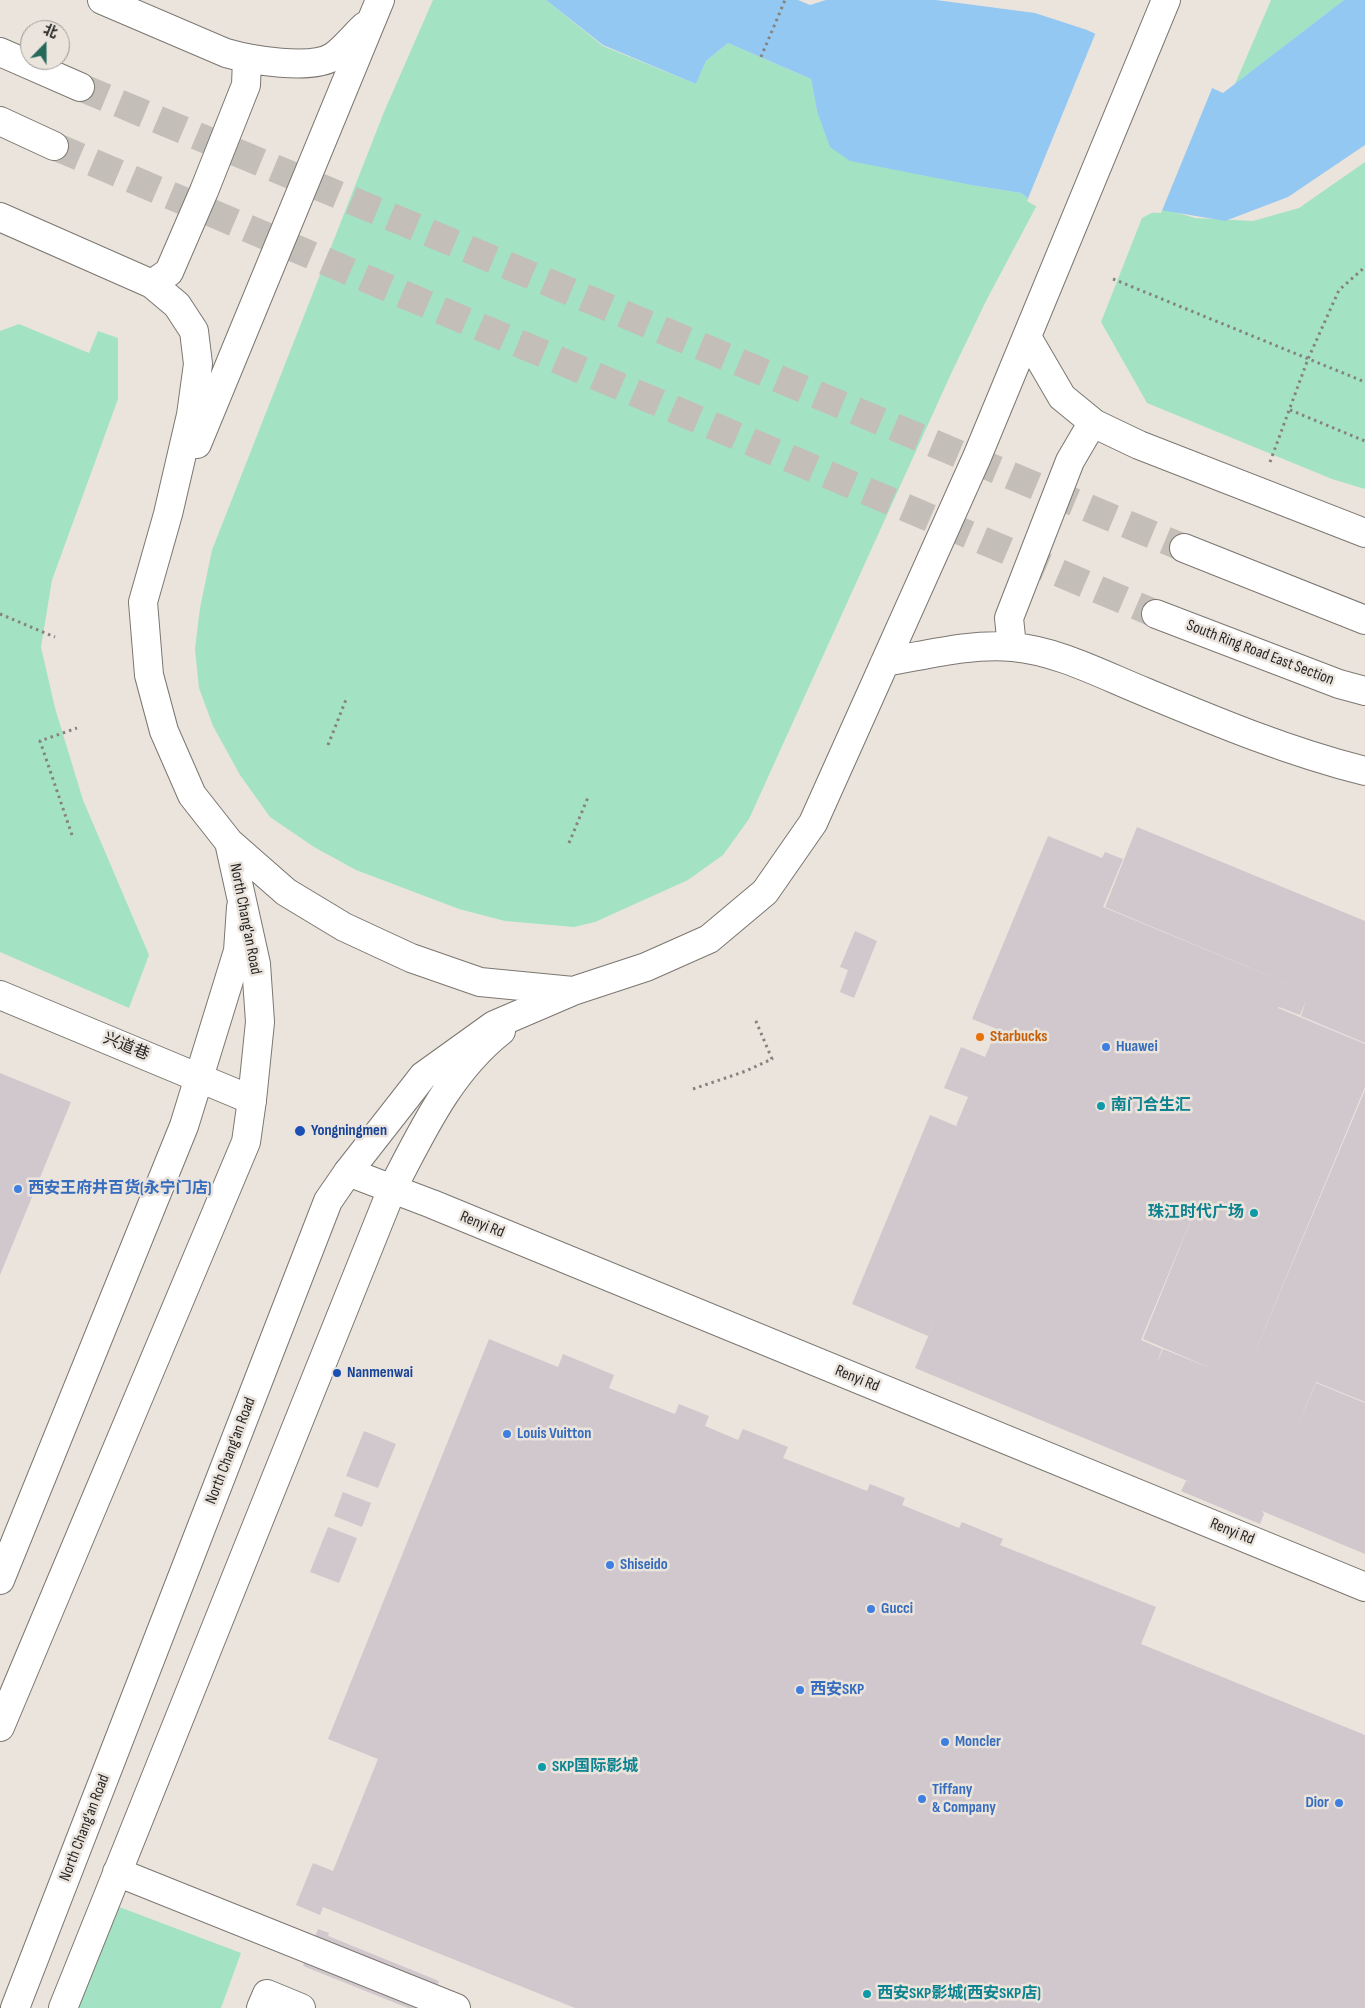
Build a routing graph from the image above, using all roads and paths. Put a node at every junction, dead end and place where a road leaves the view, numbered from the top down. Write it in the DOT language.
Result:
graph roads {
  1 [pos="102,0"];
  2 [pos="785,0"];
  3 [pos="1166,0"];
  4 [pos="376,10"];
  5 [pos="0,52"];
  6 [pos="761,57"];
  7 [pos="247,59"];
  8 [pos="80,87"];
  9 [pos="0,121"];
  10 [pos="54,146"];
  11 [pos="0,217"];
  12 [pos="1365,267"];
  13 [pos="1113,279"];
  14 [pos="152,284"];
  15 [pos="1027,337"];
  16 [pos="1308,359"];
  17 [pos="1365,382"];
  18 [pos="1290,410"];
  19 [pos="1096,424"];
  20 [pos="1365,440"];
  21 [pos="1268,465"];
  22 [pos="168,514"];
  23 [pos="1365,533"];
  24 [pos="1184,548"];
  25 [pos="0,614"];
  26 [pos="1156,614"];
  27 [pos="1365,620"];
  28 [pos="55,637"];
  29 [pos="1012,647"];
  30 [pos="885,662"];
  31 [pos="1365,691"];
  32 [pos="347,697"];
  33 [pos="77,728"];
  34 [pos="328,745"];
  35 [pos="1365,771"];
  36 [pos="589,795"];
  37 [pos="72,835"];
  38 [pos="229,842"];
  39 [pos="569,843"];
  40 [pos="242,898"];
  41 [pos="573,991"];
  42 [pos="0,995"];
  43 [pos="525,1012"];
  44 [pos="755,1019"];
  45 [pos="198,1077"];
  46 [pos="693,1090"];
  47 [pos="252,1100"];
  48 [pos="348,1172"];
  49 [pos="392,1189"];
  50 [pos="0,1580"];
  51 [pos="1365,1587"];
  52 [pos="0,1726"];
  53 [pos="118,1872"];
  54 [pos="15,2008"];
  55 [pos="63,2008"];
  56 [pos="261,2008"];
  57 [pos="301,2008"];
  58 [pos="456,2008"];
  1 -- 7 [label="main road"];
  2 -- 6 [label="path"];
  3 -- 15 [label="main road, North Chang'an Road"];
  4 -- 7 [label="main road"];
  4 -- 22 [label="main road"];
  5 -- 8 [label="main road"];
  7 -- 14 [label="main road"];
  9 -- 10 [label="main road"];
  11 -- 14 [label="main road"];
  12 -- 16 [label="path"];
  13 -- 16 [label="path"];
  14 -- 22 [label="main road"];
  15 -- 19 [label="main road"];
  15 -- 30 [label="main road, North Chang'an Road"];
  16 -- 17 [label="path"];
  16 -- 18 [label="path"];
  18 -- 20 [label="path"];
  18 -- 21 [label="path"];
  19 -- 23 [label="main road"];
  19 -- 29 [label="main road"];
  22 -- 38 [label="main road"];
  24 -- 27 [label="main road"];
  25 -- 28 [label="path"];
  26 -- 31 [label="main road, South Ring Road East Section"];
  29 -- 30 [label="main road"];
  29 -- 35 [label="main road"];
  30 -- 41 [label="main road, North Chang'an Road"];
  32 -- 34 [label="path"];
  33 -- 37 [label="path"];
  36 -- 39 [label="path"];
  38 -- 40 [label="main road, North Chang'an Road"];
  38 -- 41 [label="main road"];
  40 -- 45 [label="main road"];
  40 -- 47 [label="main road, North Chang'an Road"];
  41 -- 43 [label="main road, North Chang'an Road"];
  42 -- 45 [label="main road, 兴道巷"];
  43 -- 48 [label="main road, North Chang'an Road"];
  43 -- 49 [label="main road"];
  44 -- 46 [label="path"];
  45 -- 47 [label="main road, 兴道巷"];
  45 -- 50 [label="main road"];
  47 -- 52 [label="main road, North Chang'an Road"];
  48 -- 49 [label="main road, Renyi Rd"];
  48 -- 54 [label="main road, North Chang'an Road"];
  49 -- 51 [label="main road, Renyi Rd"];
  49 -- 53 [label="main road"];
  53 -- 55 [label="main road"];
  53 -- 58 [label="main road"];
  56 -- 57 [label="main road"];
}
